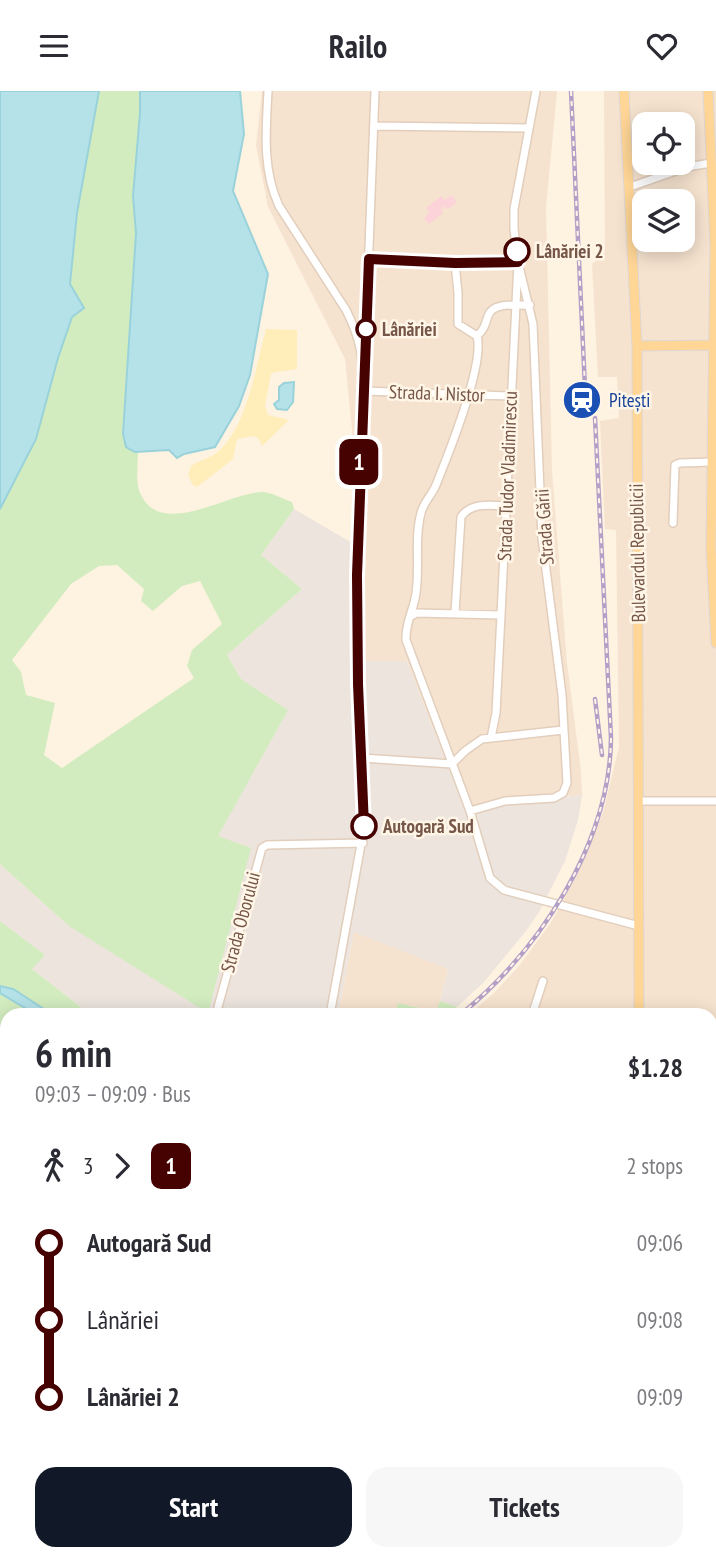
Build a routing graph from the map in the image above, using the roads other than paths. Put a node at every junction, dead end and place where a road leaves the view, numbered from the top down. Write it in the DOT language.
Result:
graph roads {
  1 [pos="268,91"];
  2 [pos="374,91"];
  3 [pos="536,91"];
  4 [pos="624,91"];
  5 [pos="708,91"];
  6 [pos="374,126"];
  7 [pos="528,128"];
  8 [pos="713,167"];
  9 [pos="630,187"];
  10 [pos="369,259"];
  11 [pos="518,262"];
  12 [pos="455,263"];
  13 [pos="530,305"];
  14 [pos="515,306"];
  15 [pos="477,336"];
  16 [pos="713,345"];
  17 [pos="637,347"];
  18 [pos="363,373"];
  19 [pos="363,391"];
  20 [pos="470,394"];
  21 [pos="510,396"];
  22 [pos="711,462"];
  23 [pos="507,506"];
  24 [pos="673,523"];
  25 [pos="455,613"];
  26 [pos="500,615"];
  27 [pos="409,617"];
  28 [pos="716,643"];
  29 [pos="564,730"];
  30 [pos="491,738"];
  31 [pos="362,758"];
  32 [pos="452,764"];
  33 [pos="639,801"];
  34 [pos="716,801"];
  35 [pos="470,811"];
  36 [pos="363,843"];
  37 [pos="639,926"];
  38 [pos="543,981"];
  39 [pos="218,1008"];
  40 [pos="331,1008"];
  41 [pos="534,1008"];
  42 [pos="639,1008"];
  1 -- 18 [label="street"];
  2 -- 6 [label="street"];
  3 -- 7 [label="street, Strada Tudor Vladimirescu"];
  4 -- 9 [label="main road, Bulevardul Republicii"];
  5 -- 8 [label="main road"];
  6 -- 7 [label="street"];
  6 -- 10 [label="street"];
  7 -- 11 [label="street, Strada Tudor Vladimirescu"];
  8 -- 9 [label="street"];
  8 -- 16 [label="main road"];
  9 -- 17 [label="main road, Bulevardul Republicii"];
  10 -- 12 [label="street"];
  10 -- 18 [label="street"];
  11 -- 12 [label="street"];
  11 -- 13 [label="street, Strada Gării"];
  11 -- 14 [label="street, Strada Tudor Vladimirescu"];
  12 -- 15 [label="street"];
  13 -- 14 [label="street"];
  13 -- 29 [label="street, Strada Gării"];
  14 -- 15 [label="street"];
  14 -- 21 [label="street, Strada Tudor Vladimirescu"];
  15 -- 20 [label="street"];
  16 -- 17 [label="main road"];
  16 -- 22 [label="main road"];
  17 -- 33 [label="main road, Bulevardul Republicii"];
  18 -- 19 [label="street"];
  19 -- 20 [label="street, Strada I. Nistor"];
  19 -- 31 [label="street"];
  20 -- 21 [label="street, Strada I. Nistor"];
  20 -- 27 [label="street"];
  21 -- 23 [label="street, Strada Tudor Vladimirescu"];
  22 -- 24 [label="street"];
  22 -- 28 [label="main road"];
  23 -- 25 [label="street"];
  23 -- 26 [label="street, Strada Tudor Vladimirescu"];
  25 -- 26 [label="street"];
  25 -- 27 [label="street"];
  26 -- 30 [label="street, Strada Tudor Vladimirescu"];
  27 -- 32 [label="street"];
  29 -- 30 [label="street"];
  29 -- 35 [label="street, Strada Gării"];
  30 -- 32 [label="street"];
  31 -- 32 [label="street"];
  31 -- 36 [label="street"];
  32 -- 35 [label="street"];
  33 -- 34 [label="street"];
  33 -- 37 [label="main road, Bulevardul Republicii"];
  35 -- 37 [label="street"];
  36 -- 39 [label="street, Strada Oborului"];
  36 -- 40 [label="street"];
  37 -- 42 [label="main road, Bulevardul Republicii"];
  38 -- 41 [label="street"];
}
